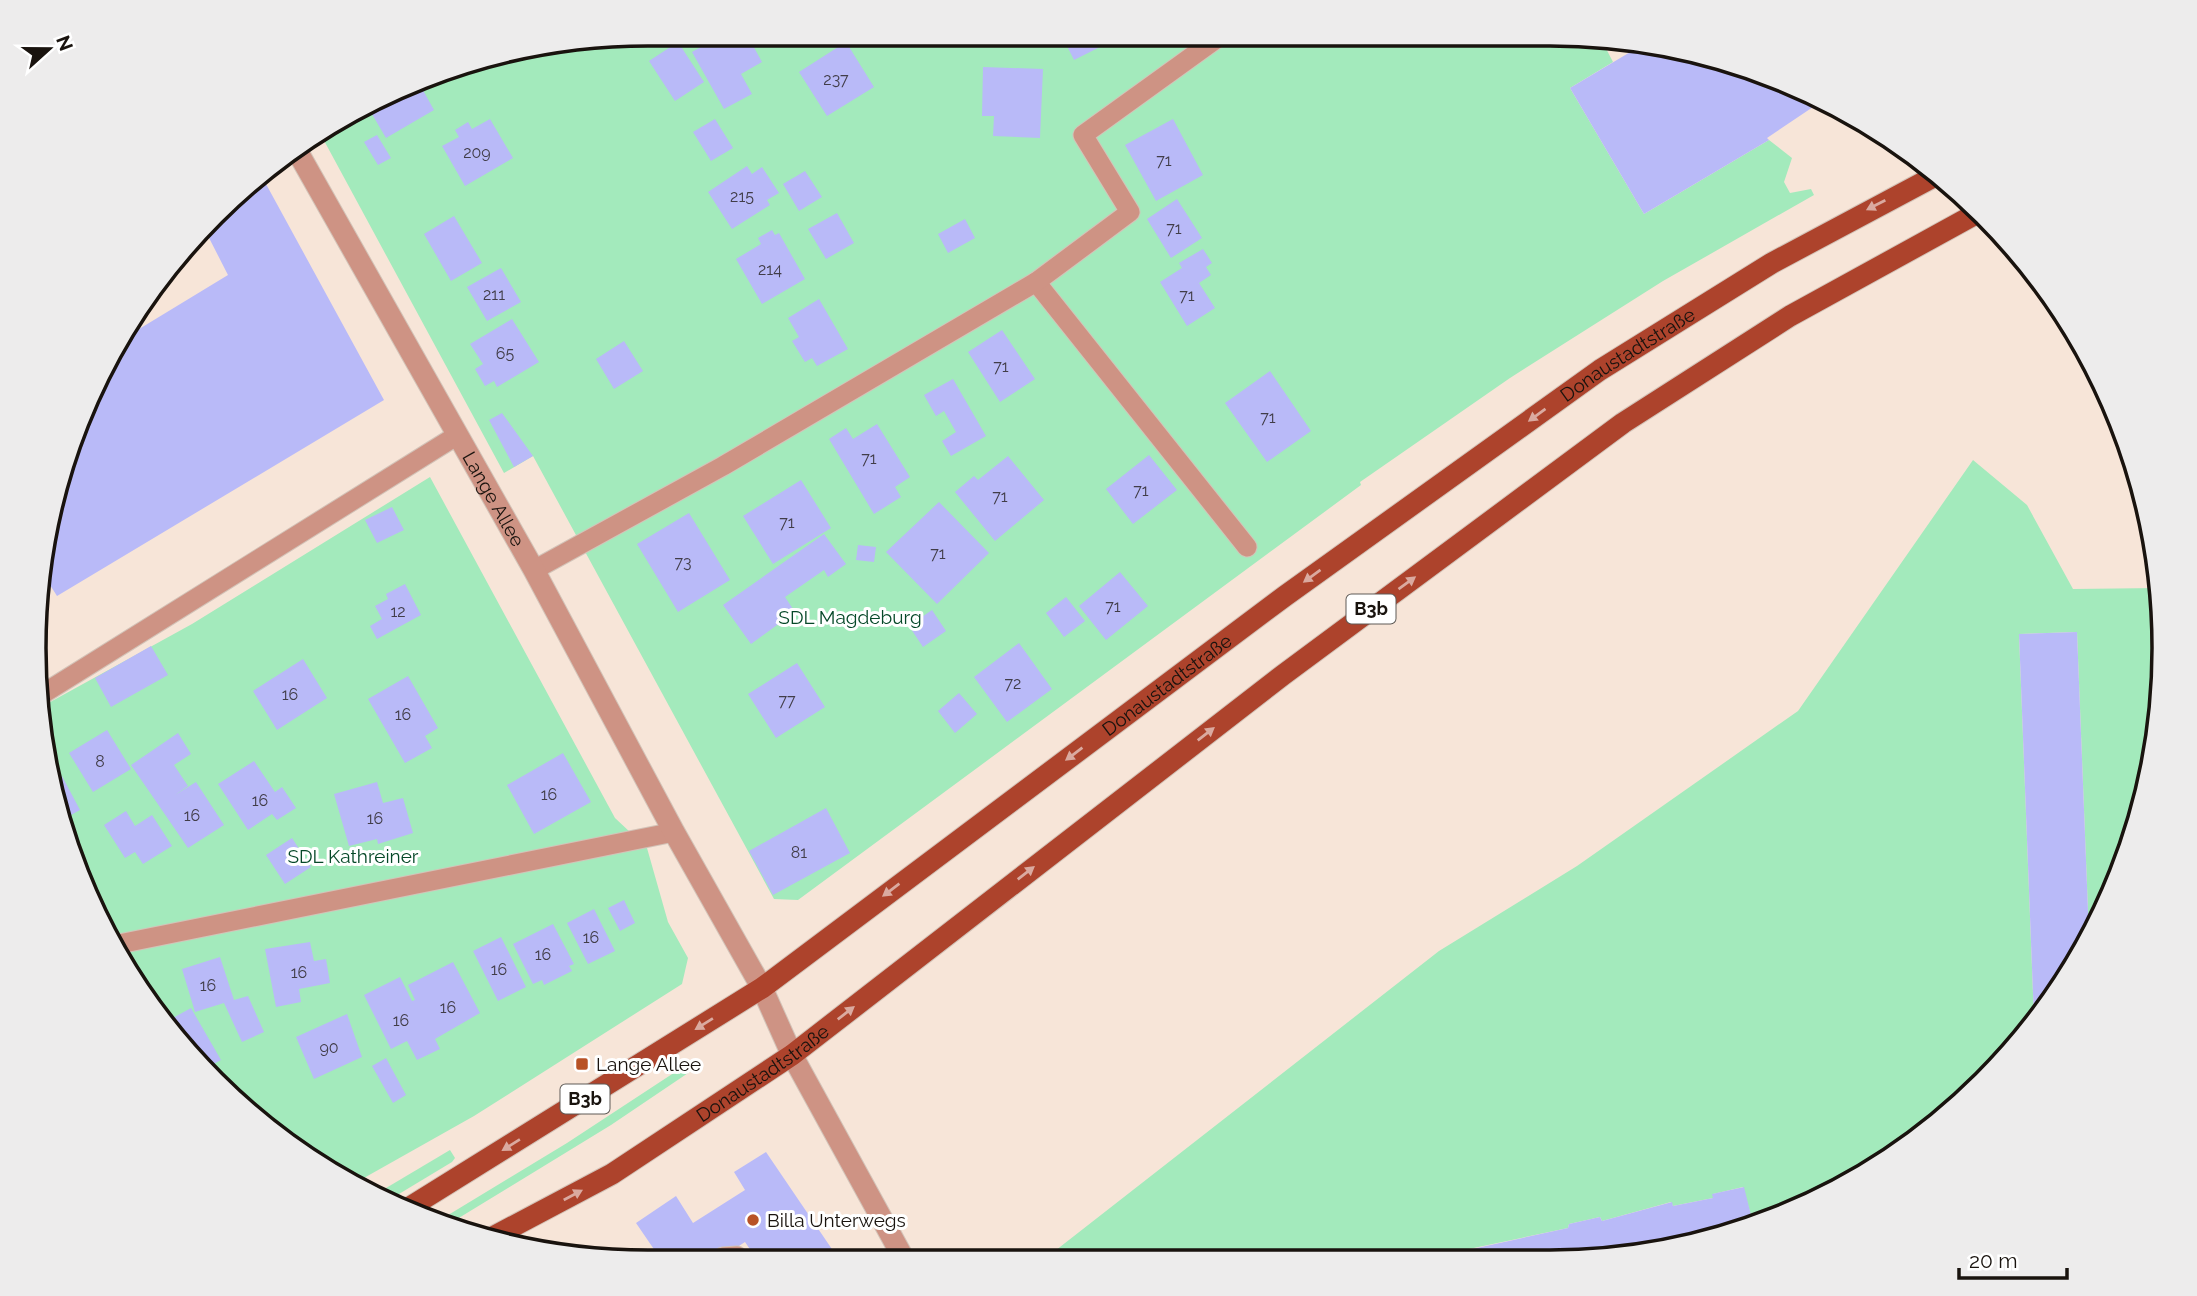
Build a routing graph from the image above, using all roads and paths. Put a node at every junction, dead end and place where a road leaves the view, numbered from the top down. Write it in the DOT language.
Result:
graph roads {
  1 [pos="1206,46"];
  2 [pos="300,156"];
  3 [pos="1928,180"];
  4 [pos="1970,217"];
  5 [pos="1036,282"];
  6 [pos="456,436"];
  7 [pos="1247,547"];
  8 [pos="534,570"];
  9 [pos="47,691"];
  10 [pos="674,832"];
  11 [pos="123,943"];
  12 [pos="762,988"];
  13 [pos="792,1055"];
  14 [pos="415,1204"];
  15 [pos="502,1232"];
  16 [pos="899,1250"];
  1 -- 5 [label="lane"];
  2 -- 6 [label="street, Lange Allee"];
  3 -- 12 [label="main road, Donaustadtstraße / B3b, one-way"];
  13 -- 4 [label="main road, Donaustadtstraße / B3b, one-way"];
  5 -- 7 [label="lane"];
  5 -- 8 [label="lane"];
  6 -- 8 [label="street, Lange Allee"];
  6 -- 9 [label="lane"];
  8 -- 10 [label="street, Lange Allee"];
  10 -- 11 [label="lane"];
  10 -- 12 [label="street, Lange Allee"];
  12 -- 13 [label="street, Lange Allee"];
  12 -- 14 [label="main road, Donaustadtstraße / B3b, one-way"];
  15 -- 13 [label="main road, Donaustadtstraße / B3b, one-way"];
  13 -- 16 [label="street, Lange Allee"];
}
